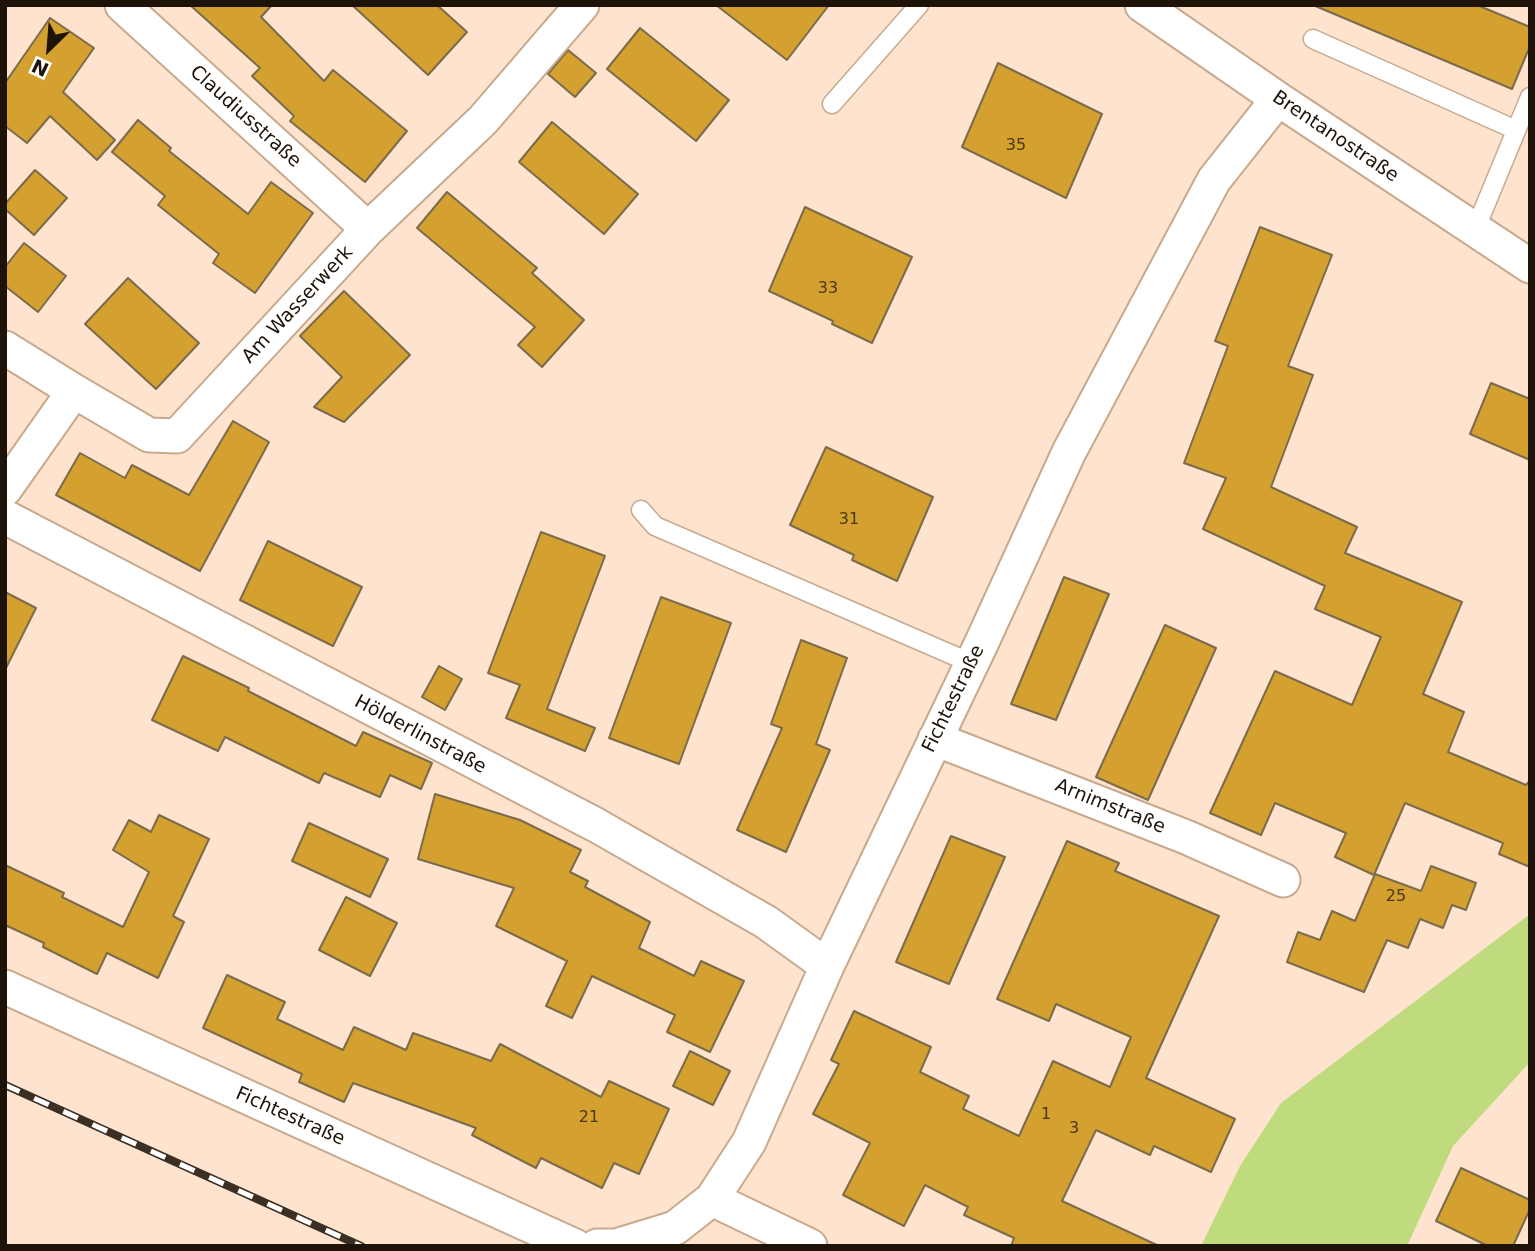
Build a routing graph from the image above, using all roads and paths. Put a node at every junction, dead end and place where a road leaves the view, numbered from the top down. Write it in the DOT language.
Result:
graph roads {
  1 [pos="122,5"];
  2 [pos="582,5"];
  3 [pos="919,5"];
  4 [pos="1143,6"];
  5 [pos="1313,39"];
  6 [pos="1530,97"];
  7 [pos="1278,99"];
  8 [pos="832,104"];
  9 [pos="1516,131"];
  10 [pos="368,229"];
  11 [pos="1475,230"];
  12 [pos="1530,266"];
  13 [pos="5,348"];
  14 [pos="74,391"];
  15 [pos="5,489"];
  16 [pos="641,510"];
  17 [pos="5,517"];
  18 [pos="971,663"];
  19 [pos="935,739"];
  20 [pos="1283,880"];
  21 [pos="827,965"];
  22 [pos="5,987"];
  23 [pos="712,1199"];
  24 [pos="575,1246"];
  25 [pos="597,1246"];
  26 [pos="810,1246"];
  1 -- 10 [label="street, Claudiusstraße"];
  2 -- 10 [label="street, Am Wasserwerk"];
  3 -- 8 [label="lane"];
  4 -- 7 [label="street, Brentanostraße"];
  5 -- 9 [label="lane"];
  6 -- 9 [label="lane"];
  7 -- 11 [label="street, Brentanostraße"];
  7 -- 18 [label="street, Fichtestraße"];
  9 -- 11 [label="lane"];
  10 -- 14 [label="street, Am Wasserwerk"];
  11 -- 12 [label="street, Brentanostraße"];
  13 -- 14 [label="street"];
  14 -- 15 [label="street"];
  16 -- 18 [label="lane"];
  17 -- 21 [label="street, Hölderlinstraße"];
  18 -- 19 [label="street, Fichtestraße"];
  19 -- 20 [label="street, Arnimstraße"];
  19 -- 21 [label="street, Fichtestraße"];
  21 -- 23 [label="street, Fichtestraße"];
  22 -- 24 [label="street, Fichtestraße"];
  23 -- 25 [label="street, Fichtestraße"];
  23 -- 26 [label="street"];
}
